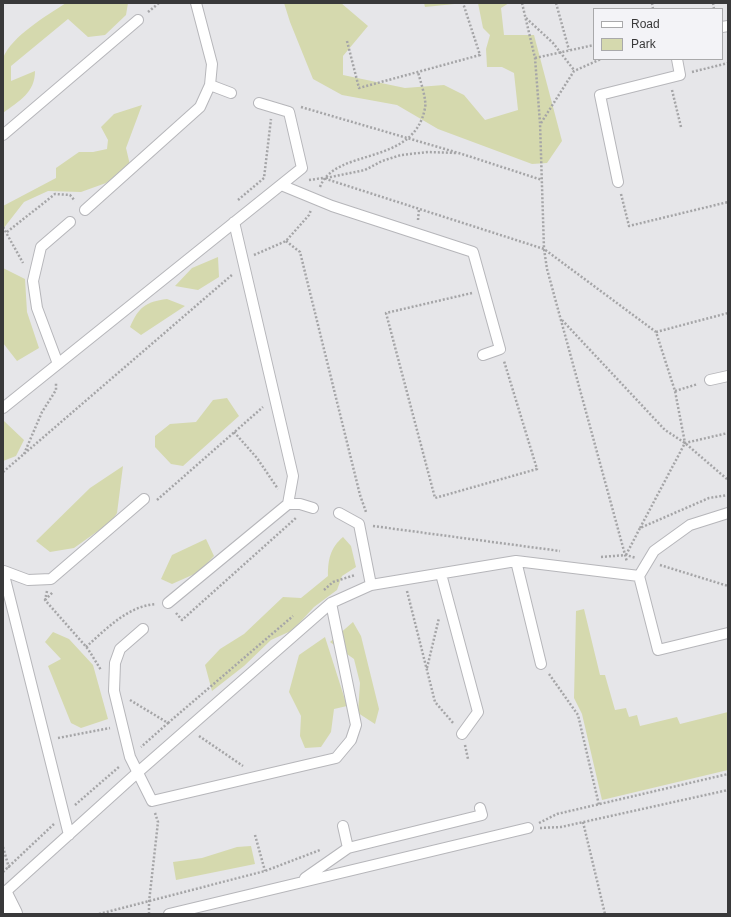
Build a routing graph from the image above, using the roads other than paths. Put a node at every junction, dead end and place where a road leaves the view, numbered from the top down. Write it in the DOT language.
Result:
graph roads {
  1 [pos="196,3"];
  2 [pos="138,20"];
  3 [pos="677,60"];
  4 [pos="210,85"];
  5 [pos="231,93"];
  6 [pos="259,103"];
  7 [pos="3,135"];
  8 [pos="618,182"];
  9 [pos="281,185"];
  10 [pos="85,210"];
  11 [pos="70,222"];
  12 [pos="234,222"];
  13 [pos="483,355"];
  14 [pos="58,364"];
  15 [pos="728,376"];
  16 [pos="710,380"];
  17 [pos="4,403"];
  18 [pos="148,502"];
  19 [pos="288,504"];
  20 [pos="313,508"];
  21 [pos="339,513"];
  22 [pos="728,514"];
  23 [pos="516,561"];
  24 [pos="3,571"];
  25 [pos="441,574"];
  26 [pos="634,575"];
  27 [pos="371,585"];
  28 [pos="168,603"];
  29 [pos="331,603"];
  30 [pos="143,629"];
  31 [pos="728,633"];
  32 [pos="541,664"];
  33 [pos="462,734"];
  34 [pos="137,773"];
  35 [pos="480,808"];
  36 [pos="343,826"];
  37 [pos="528,828"];
  38 [pos="69,834"];
  39 [pos="348,844"];
  40 [pos="300,882"];
  41 [pos="3,895"];
  42 [pos="12,914"];
  43 [pos="169,914"];
  1 -- 4 [label="lane"];
  2 -- 7 [label="lane"];
  3 -- 8 [label="lane"];
  4 -- 5 [label="lane"];
  4 -- 10 [label="lane"];
  6 -- 9 [label="lane"];
  9 -- 12 [label="lane"];
  9 -- 13 [label="lane"];
  11 -- 14 [label="lane"];
  12 -- 14 [label="lane"];
  12 -- 19 [label="lane"];
  14 -- 17 [label="lane"];
  15 -- 16 [label="lane"];
  18 -- 24 [label="lane"];
  19 -- 20 [label="lane"];
  19 -- 28 [label="lane"];
  21 -- 27 [label="lane"];
  22 -- 26 [label="lane"];
  23 -- 25 [label="lane"];
  23 -- 26 [label="lane"];
  23 -- 32 [label="lane"];
  24 -- 38 [label="lane"];
  25 -- 27 [label="lane"];
  25 -- 33 [label="lane"];
  26 -- 31 [label="lane"];
  27 -- 29 [label="lane"];
  29 -- 34 [label="lane"];
  29 -- 34 [label="lane"];
  30 -- 34 [label="lane"];
  34 -- 38 [label="lane"];
  35 -- 39 [label="lane"];
  36 -- 39 [label="lane"];
  37 -- 40 [label="lane"];
  38 -- 41 [label="lane"];
  39 -- 40 [label="lane"];
  40 -- 43 [label="lane"];
  41 -- 42 [label="street"];
}
